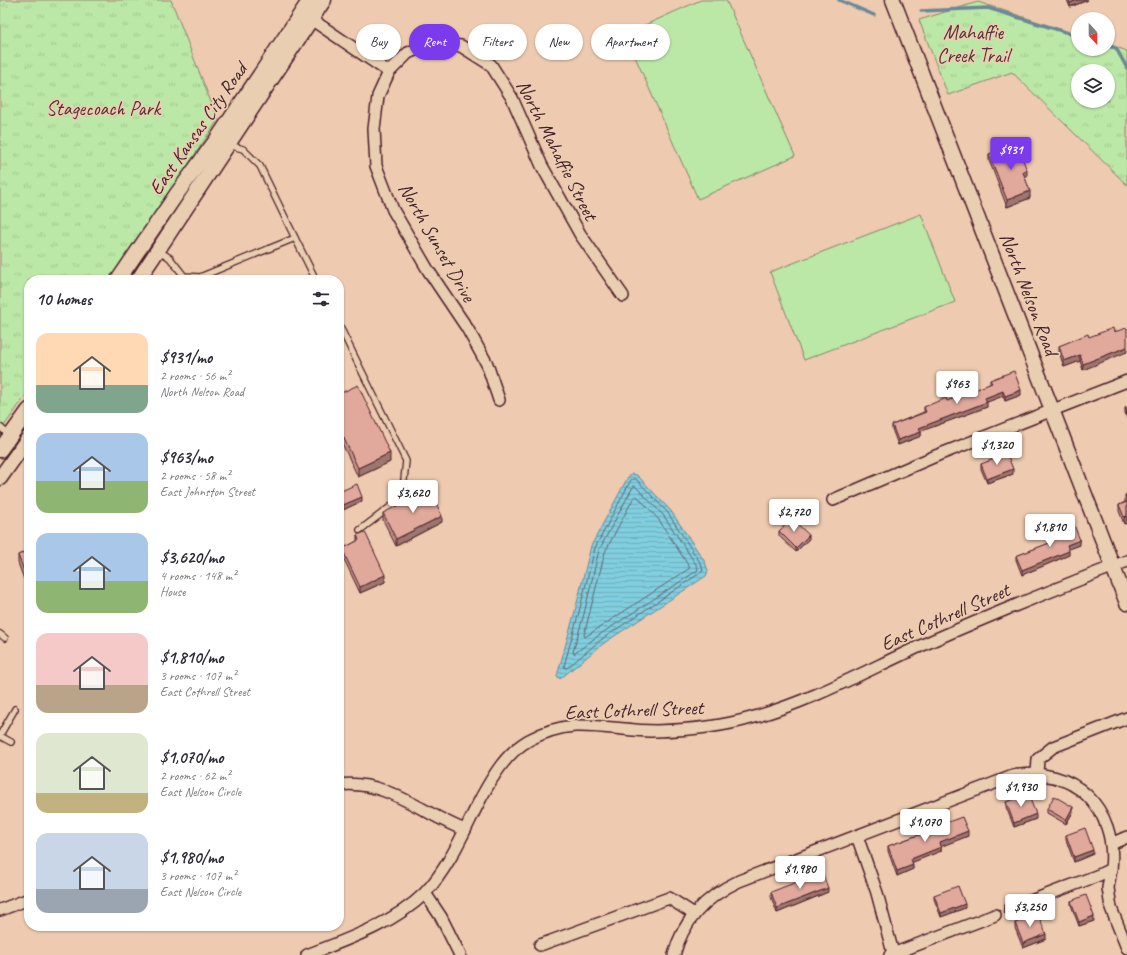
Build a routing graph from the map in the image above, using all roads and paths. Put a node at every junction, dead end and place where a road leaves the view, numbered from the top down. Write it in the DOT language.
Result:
graph roads {
  1 [pos="310,0"];
  2 [pos="324,0"];
  3 [pos="893,0"];
  4 [pos="306,16"];
  5 [pos="389,72"];
  6 [pos="222,142"];
  7 [pos="295,238"];
  8 [pos="158,250"];
  9 [pos="121,275"];
  10 [pos="141,275"];
  11 [pos="183,275"];
  12 [pos="205,275"];
  13 [pos="314,275"];
  14 [pos="623,296"];
  15 [pos="344,335"];
  16 [pos="1127,381"];
  17 [pos="499,400"];
  18 [pos="1052,411"];
  19 [pos="24,415"];
  20 [pos="5,432"];
  21 [pos="24,445"];
  22 [pos="0,450"];
  23 [pos="0,478"];
  24 [pos="833,500"];
  25 [pos="360,530"];
  26 [pos="1127,561"];
  27 [pos="1113,566"];
  28 [pos="1127,603"];
  29 [pos="0,634"];
  30 [pos="5,638"];
  31 [pos="15,710"];
  32 [pos="1127,718"];
  33 [pos="0,736"];
  34 [pos="11,742"];
  35 [pos="1037,774"];
  36 [pos="344,785"];
  37 [pos="465,830"];
  38 [pos="857,836"];
  39 [pos="1127,838"];
  40 [pos="1111,844"];
  41 [pos="1111,869"];
  42 [pos="425,893"];
  43 [pos="24,901"];
  44 [pos="1010,909"];
  45 [pos="0,910"];
  46 [pos="694,914"];
  47 [pos="995,915"];
  48 [pos="540,945"];
  49 [pos="1127,948"];
  50 [pos="892,954"];
  51 [pos="307,955"];
  52 [pos="460,955"];
  53 [pos="674,955"];
  1 -- 4 [label="street, East Kansas City Road"];
  2 -- 4 [label="street, East Kansas City Road"];
  3 -- 18 [label="street, North Nelson Road"];
  4 -- 5 [label="street"];
  4 -- 6 [label="street, East Kansas City Road"];
  5 -- 14 [label="street, North Mahaffie Street"];
  5 -- 17 [label="street, North Sunset Drive"];
  6 -- 7 [label="lane"];
  6 -- 8 [label="street, East Kansas City Road"];
  6 -- 9 [label="street, East Kansas City Road"];
  7 -- 12 [label="lane"];
  7 -- 13 [label="lane"];
  8 -- 10 [label="street, East Kansas City Road"];
  8 -- 11 [label="lane"];
  15 -- 25 [label="lane"];
  16 -- 18 [label="street"];
  18 -- 24 [label="street"];
  18 -- 27 [label="street, North Nelson Road"];
  19 -- 20 [label="street"];
  20 -- 22 [label="street"];
  21 -- 23 [label="street"];
  26 -- 27 [label="street, East Cothrell Street"];
  27 -- 28 [label="street, North Nelson Road"];
  27 -- 37 [label="street, East Cothrell Street"];
  29 -- 30 [label="lane"];
  31 -- 33 [label="lane"];
  32 -- 35 [label="street"];
  33 -- 34 [label="lane"];
  35 -- 38 [label="street"];
  35 -- 40 [label="street"];
  36 -- 37 [label="street"];
  37 -- 42 [label="street, East Cothrell Street"];
  38 -- 46 [label="street"];
  38 -- 50 [label="street"];
  39 -- 40 [label="street"];
  40 -- 41 [label="street"];
  41 -- 44 [label="street"];
  41 -- 49 [label="street"];
  42 -- 51 [label="street, East Cothrell Street"];
  42 -- 52 [label="street"];
  43 -- 45 [label="street"];
  46 -- 48 [label="street"];
  46 -- 53 [label="street"];
  47 -- 50 [label="street"];
}
